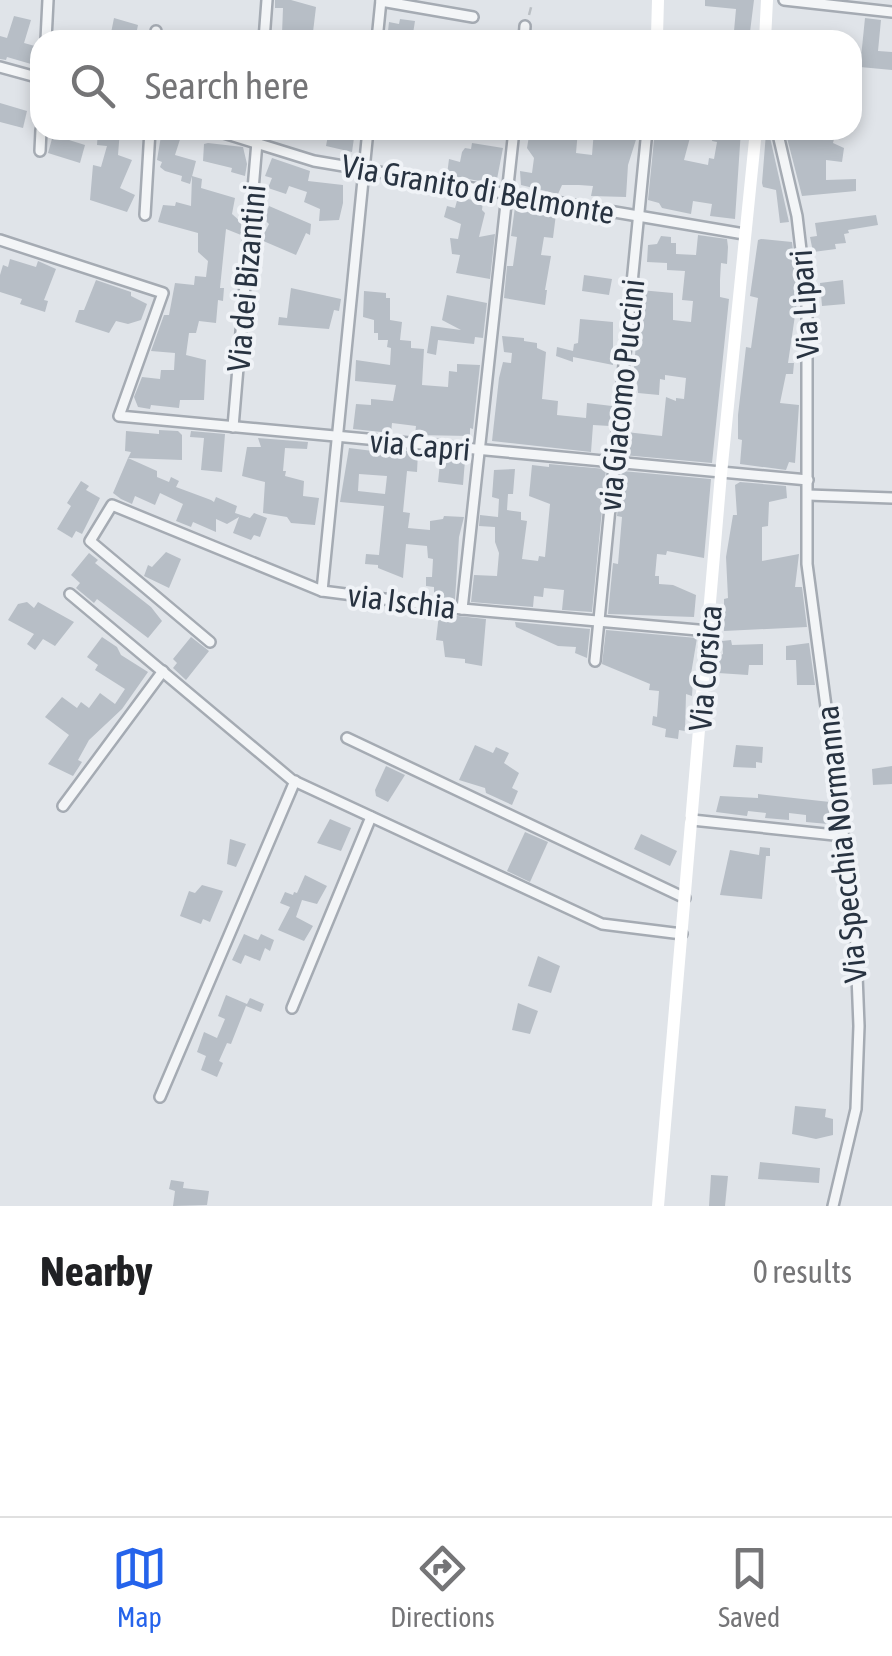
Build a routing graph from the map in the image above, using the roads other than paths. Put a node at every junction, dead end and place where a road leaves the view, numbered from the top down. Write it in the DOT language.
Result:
graph roads {
  1 [pos="48,0"];
  2 [pos="267,0"];
  3 [pos="658,0"];
  4 [pos="767,0"];
  5 [pos="784,0"];
  6 [pos="381,1"];
  7 [pos="892,12"];
  8 [pos="474,18"];
  9 [pos="525,26"];
  10 [pos="46,30"];
  11 [pos="265,30"];
  12 [pos="378,30"];
  13 [pos="525,30"];
  14 [pos="657,30"];
  15 [pos="766,30"];
  16 [pos="0,66"];
  17 [pos="30,75"];
  18 [pos="41,140"];
  19 [pos="149,140"];
  20 [pos="248,140"];
  21 [pos="367,140"];
  22 [pos="513,140"];
  23 [pos="646,140"];
  24 [pos="755,140"];
  25 [pos="779,140"];
  26 [pos="258,143"];
  27 [pos="40,151"];
  28 [pos="364,170"];
  29 [pos="507,192"];
  30 [pos="144,215"];
  31 [pos="638,216"];
  32 [pos="744,234"];
  33 [pos="0,240"];
  34 [pos="233,427"];
  35 [pos="338,437"];
  36 [pos="481,450"];
  37 [pos="615,464"];
  38 [pos="721,474"];
  39 [pos="808,480"];
  40 [pos="808,495"];
  41 [pos="892,498"];
  42 [pos="322,591"];
  43 [pos="70,594"];
  44 [pos="462,609"];
  45 [pos="597,621"];
  46 [pos="709,631"];
  47 [pos="210,642"];
  48 [pos="595,660"];
  49 [pos="162,671"];
  50 [pos="347,738"];
  51 [pos="295,781"];
  52 [pos="63,806"];
  53 [pos="372,817"];
  54 [pos="692,820"];
  55 [pos="844,836"];
  56 [pos="685,898"];
  57 [pos="682,934"];
  58 [pos="292,1008"];
  59 [pos="160,1097"];
  60 [pos="658,1206"];
  61 [pos="833,1206"];
  1 -- 10 [label="street"];
  2 -- 11 [label="street"];
  3 -- 14 [label="main road"];
  4 -- 15 [label="main road"];
  5 -- 7 [label="street"];
  6 -- 8 [label="street"];
  6 -- 12 [label="street"];
  9 -- 13 [label="street"];
  16 -- 17 [label="street"];
  18 -- 27 [label="street"];
  19 -- 30 [label="street"];
  20 -- 26 [label="street, Via Granito di Belmonte"];
  21 -- 28 [label="street"];
  22 -- 29 [label="street"];
  23 -- 31 [label="street, via Giacomo Puccini"];
  24 -- 32 [label="main road, Via Corsica"];
  25 -- 39 [label="street, Via Lipari"];
  26 -- 28 [label="street, Via Granito di Belmonte"];
  26 -- 34 [label="street, Via dei Bizantini"];
  28 -- 29 [label="street, Via Granito di Belmonte"];
  28 -- 35 [label="street"];
  29 -- 31 [label="street, Via Granito di Belmonte"];
  29 -- 36 [label="street"];
  31 -- 32 [label="street, Via Granito di Belmonte"];
  31 -- 37 [label="street, via Giacomo Puccini"];
  32 -- 38 [label="main road, Via Corsica"];
  33 -- 34 [label="street, via Capri"];
  34 -- 35 [label="street, via Capri"];
  35 -- 36 [label="street, via Capri"];
  35 -- 42 [label="street"];
  36 -- 37 [label="street, via Capri"];
  36 -- 44 [label="street"];
  37 -- 38 [label="street, via Capri"];
  37 -- 45 [label="street, via Giacomo Puccini"];
  38 -- 39 [label="street, via Capri"];
  38 -- 46 [label="main road, Via Corsica"];
  39 -- 40 [label="street, Via Specchia Normanna"];
  40 -- 41 [label="street"];
  40 -- 55 [label="street, Via Specchia Normanna"];
  42 -- 44 [label="street, via Ischia"];
  42 -- 47 [label="street, via Ischia"];
  43 -- 49 [label="street"];
  44 -- 45 [label="street, via Ischia"];
  45 -- 46 [label="street, via Ischia"];
  45 -- 48 [label="street, via Giacomo Puccini"];
  46 -- 54 [label="main road, Via Corsica"];
  49 -- 51 [label="street"];
  49 -- 52 [label="street"];
  50 -- 56 [label="street"];
  51 -- 53 [label="street"];
  51 -- 59 [label="street"];
  53 -- 57 [label="street"];
  53 -- 58 [label="street"];
  54 -- 55 [label="street"];
  54 -- 56 [label="main road, Via Corsica"];
  55 -- 61 [label="street, Via Specchia Normanna"];
  56 -- 57 [label="main road, Via Corsica"];
  57 -- 60 [label="main road, Via Corsica"];
}
